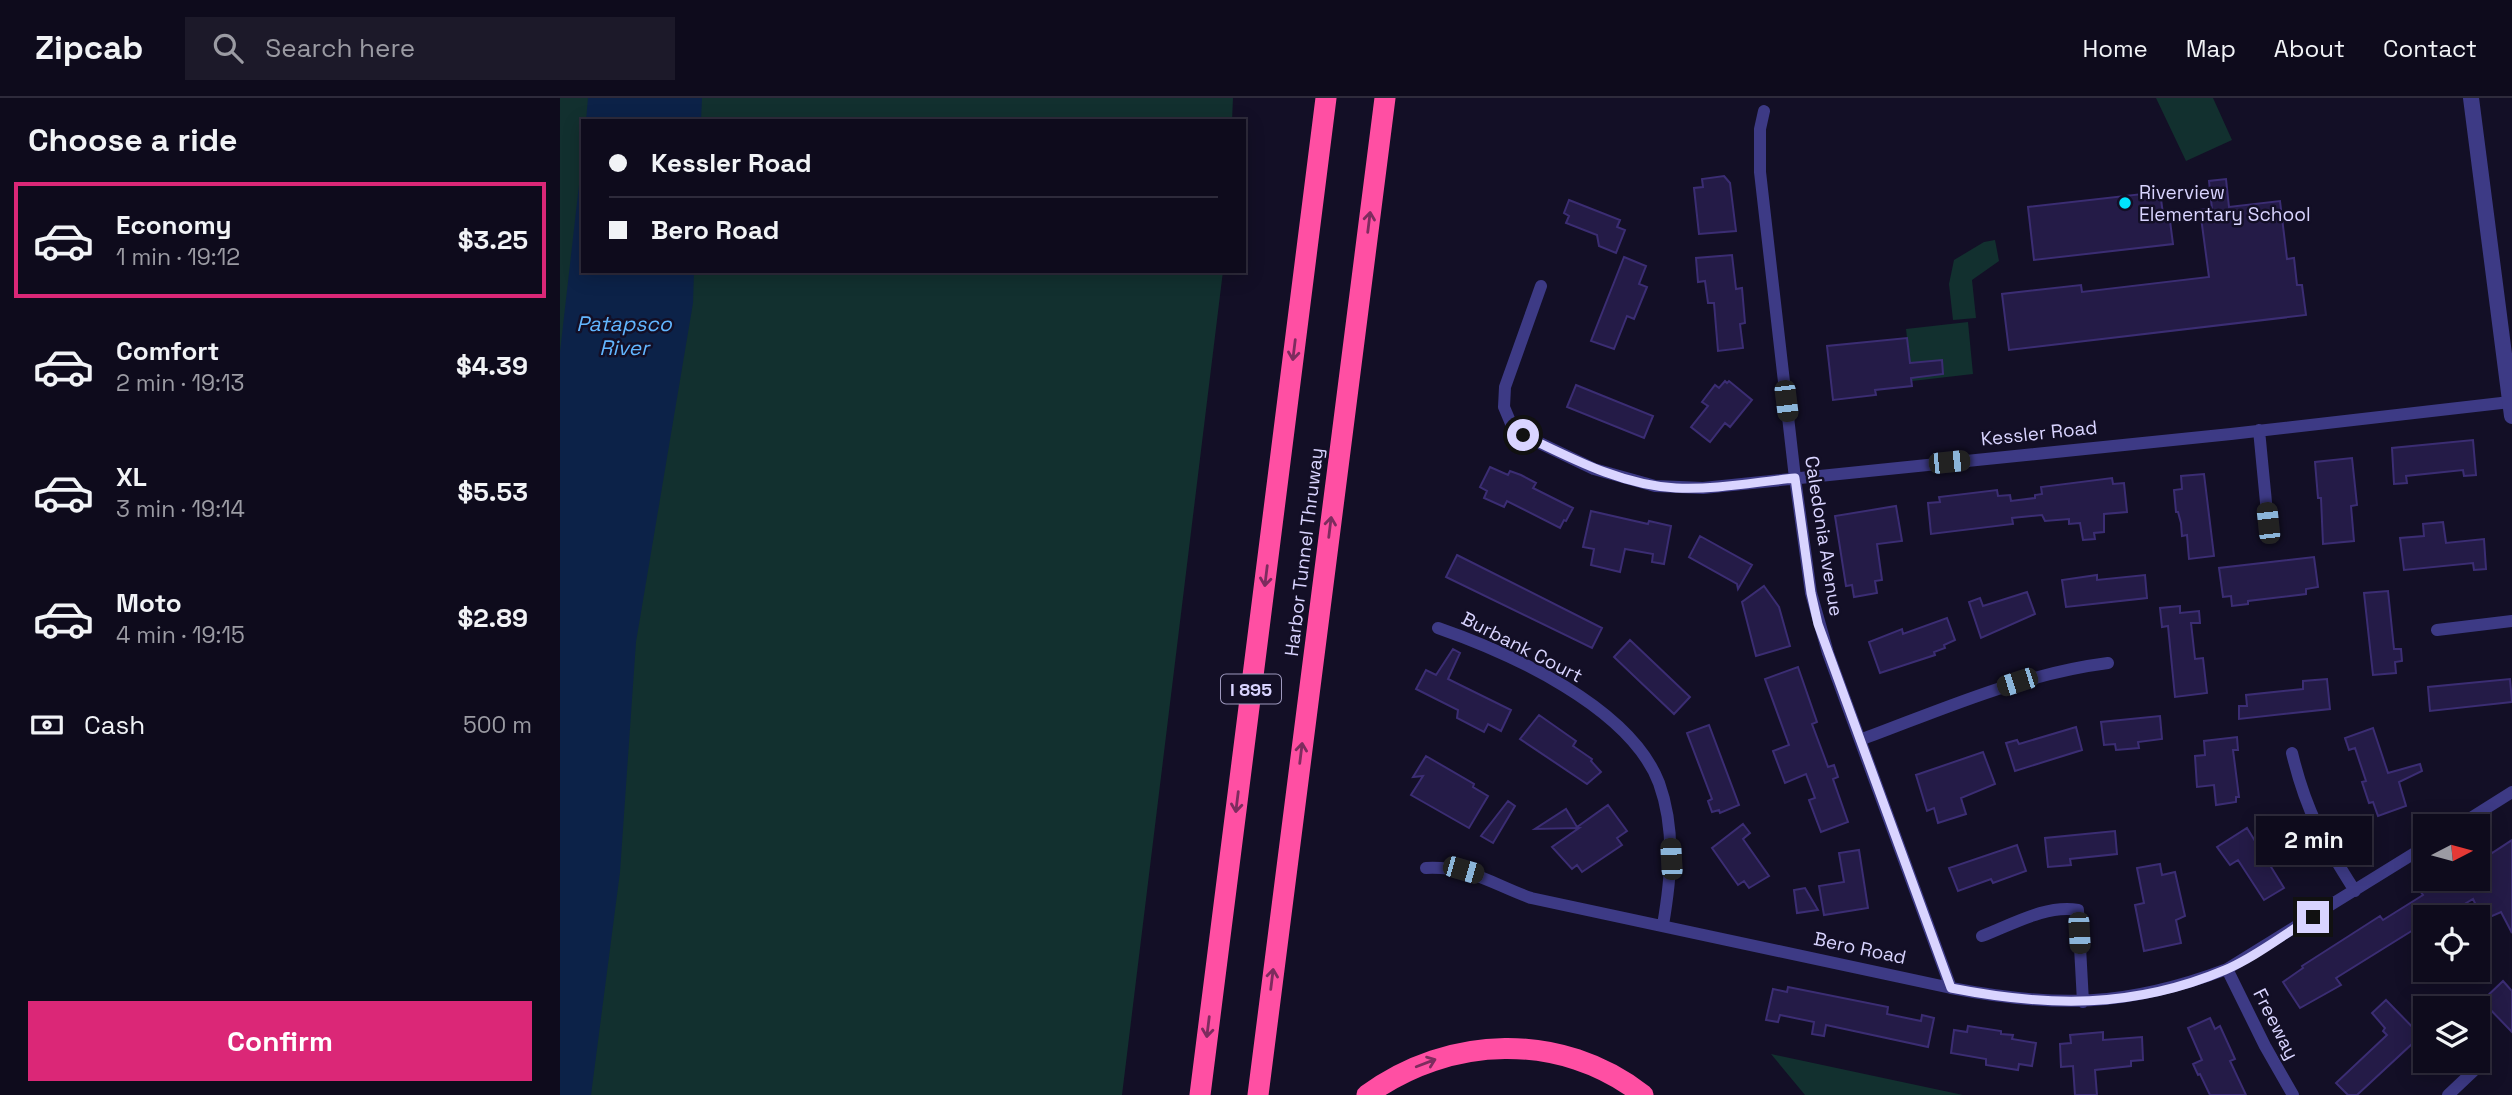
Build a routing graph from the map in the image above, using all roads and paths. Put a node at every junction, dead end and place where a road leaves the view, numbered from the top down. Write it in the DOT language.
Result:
graph roads {
  1 [pos="1326,98"];
  2 [pos="1385,98"];
  3 [pos="2471,98"];
  4 [pos="1764,111"];
  5 [pos="1541,286"];
  6 [pos="2511,409"];
  7 [pos="2259,430"];
  8 [pos="1795,478"];
  9 [pos="2268,523"];
  10 [pos="2512,621"];
  11 [pos="1438,628"];
  12 [pos="2437,630"];
  13 [pos="2108,663"];
  14 [pos="1860,740"];
  15 [pos="2292,753"];
  16 [pos="2512,792"];
  17 [pos="2477,814"];
  18 [pos="2413,854"];
  19 [pos="1426,868"];
  20 [pos="2355,891"];
  21 [pos="1663,925"];
  22 [pos="1982,936"];
  23 [pos="2228,969"];
  24 [pos="1951,988"];
  25 [pos="2083,1002"];
  26 [pos="2471,1073"];
  27 [pos="1200,1095"];
  28 [pos="1258,1095"];
  29 [pos="1367,1095"];
  30 [pos="1643,1095"];
  31 [pos="2293,1095"];
  32 [pos="2448,1095"];
  1 -- 27 [label="highway, Harbor Tunnel Thruway / I 895, one-way"];
  28 -- 2 [label="highway, Harbor Tunnel Thruway / I 895, one-way"];
  3 -- 6 [label="street"];
  4 -- 8 [label="street, Caledonia Avenue"];
  5 -- 8 [label="street, Kessler Road"];
  6 -- 7 [label="street, Kessler Road"];
  7 -- 8 [label="street, Kessler Road"];
  7 -- 9 [label="street"];
  8 -- 14 [label="street, Caledonia Avenue"];
  10 -- 12 [label="street"];
  11 -- 21 [label="street, Burbank Court"];
  13 -- 14 [label="street"];
  14 -- 24 [label="street, Caledonia Avenue"];
  15 -- 20 [label="street"];
  16 -- 17 [label="street"];
  18 -- 20 [label="street, Bero Road"];
  19 -- 21 [label="street, Bero Road"];
  20 -- 23 [label="street, Bero Road"];
  21 -- 24 [label="street, Bero Road"];
  22 -- 25 [label="street"];
  23 -- 25 [label="street, Bero Road"];
  23 -- 31 [label="street, Freeway"];
  24 -- 25 [label="street, Bero Road"];
  26 -- 32 [label="street"];
  29 -- 30 [label="highway, one-way"];
}
